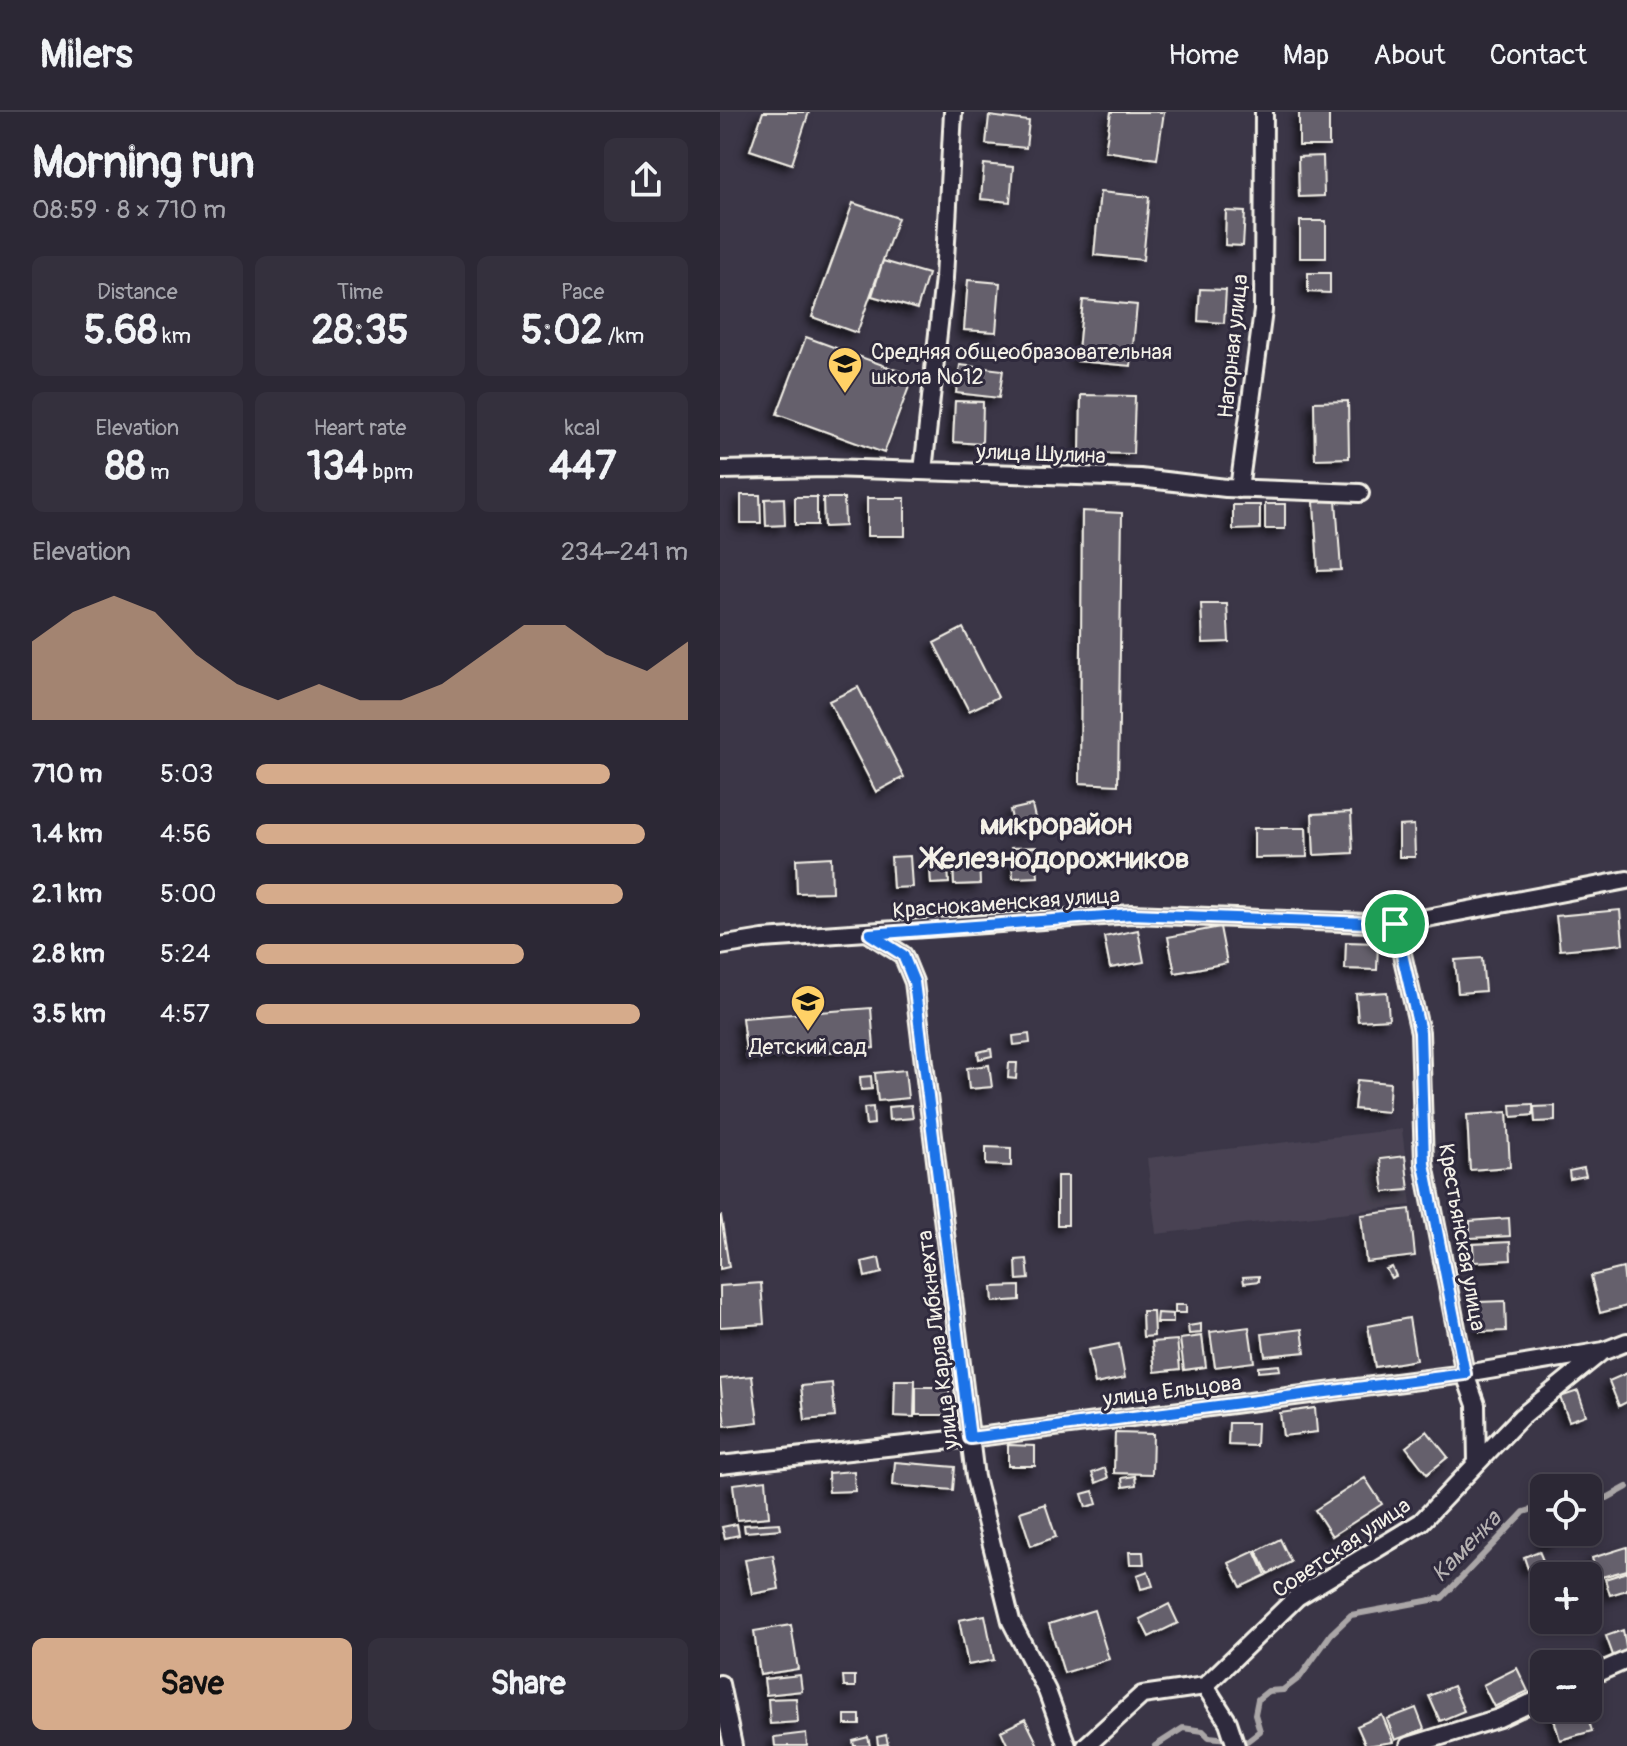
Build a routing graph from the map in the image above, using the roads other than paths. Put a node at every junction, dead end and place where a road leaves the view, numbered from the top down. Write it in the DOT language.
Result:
graph roads {
  1 [pos="953,112"];
  2 [pos="1264,112"];
  3 [pos="720,470"];
  4 [pos="923,471"];
  5 [pos="1239,489"];
  6 [pos="1360,493"];
  7 [pos="1627,880"];
  8 [pos="1395,924"];
  9 [pos="870,934"];
  10 [pos="720,946"];
  11 [pos="1627,1342"];
  12 [pos="1604,1351"];
  13 [pos="1465,1374"];
  14 [pos="970,1438"];
  15 [pos="1477,1463"];
  16 [pos="720,1465"];
  17 [pos="1627,1660"];
  18 [pos="1602,1671"];
  19 [pos="720,1684"];
  20 [pos="1205,1686"];
  21 [pos="1530,1704"];
  22 [pos="733,1746"];
  23 [pos="1067,1746"];
  24 [pos="1086,1746"];
  25 [pos="1236,1746"];
  26 [pos="1409,1746"];
  1 -- 4 [label="street"];
  2 -- 5 [label="street, Нагорная улица"];
  3 -- 4 [label="street, улица Шулина"];
  4 -- 5 [label="street, улица Шулина"];
  5 -- 6 [label="street, улица Шулина"];
  7 -- 8 [label="street, Краснокаменская улица"];
  8 -- 9 [label="street, Краснокаменская улица"];
  8 -- 13 [label="street, Крестьянская улица"];
  9 -- 10 [label="street, Краснокаменская улица"];
  9 -- 14 [label="street, улица Карла Либкнехта"];
  11 -- 12 [label="street, улица Ельцова"];
  12 -- 13 [label="street, улица Ельцова"];
  12 -- 15 [label="street, Советская улица"];
  13 -- 14 [label="street, улица Ельцова"];
  13 -- 15 [label="street, Крестьянская улица"];
  14 -- 16 [label="street, улица Ельцова"];
  14 -- 23 [label="street, улица Карла Либкнехта"];
  15 -- 20 [label="street, Советская улица"];
  17 -- 18 [label="street"];
  19 -- 22 [label="street"];
  20 -- 24 [label="street"];
  20 -- 25 [label="street"];
  21 -- 26 [label="street"];
}
